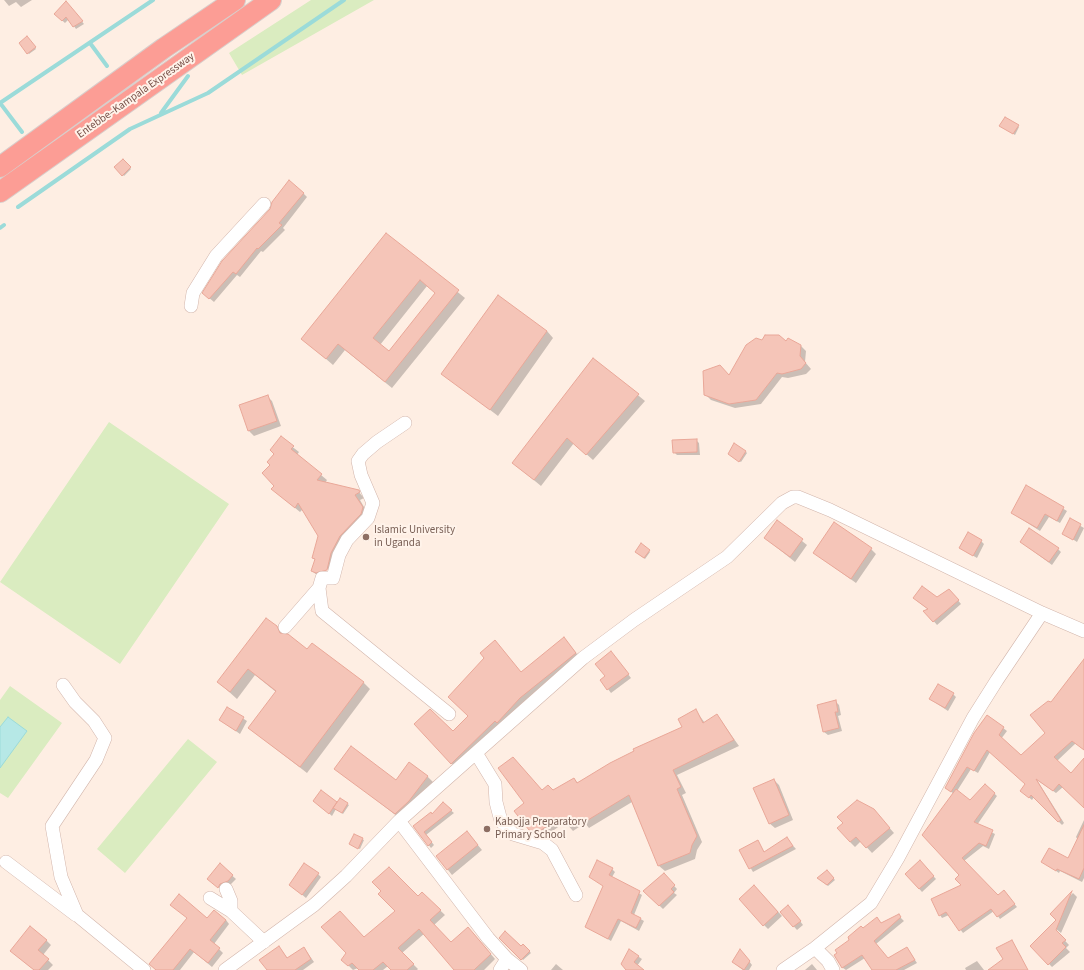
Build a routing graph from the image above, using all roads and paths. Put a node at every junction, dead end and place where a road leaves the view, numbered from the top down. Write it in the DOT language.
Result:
graph roads {
  1 [pos="235,0"];
  2 [pos="271,0"];
  3 [pos="0,167"];
  4 [pos="1,192"];
  5 [pos="264,204"];
  6 [pos="191,306"];
  7 [pos="406,423"];
  8 [pos="320,588"];
  9 [pos="306,603"];
  10 [pos="322,611"];
  11 [pos="1042,613"];
  12 [pos="285,627"];
  13 [pos="1084,631"];
  14 [pos="63,685"];
  15 [pos="449,714"];
  16 [pos="476,753"];
  17 [pos="399,821"];
  18 [pos="6,862"];
  19 [pos="226,889"];
  20 [pos="576,895"];
  21 [pos="210,898"];
  22 [pos="231,911"];
  23 [pos="77,915"];
  24 [pos="264,942"];
  25 [pos="815,948"];
  26 [pos="507,959"];
  27 [pos="144,970"];
  28 [pos="226,970"];
  29 [pos="500,970"];
  30 [pos="520,970"];
  31 [pos="783,970"];
  32 [pos="834,970"];
  1 -- 3 [label="highway, Entebbe–Kampala Expressway"];
  2 -- 4 [label="highway, Entebbe–Kampala Expressway"];
  5 -- 6 [label="street"];
  7 -- 8 [label="street"];
  8 -- 9 [label="street"];
  8 -- 10 [label="street"];
  9 -- 10 [label="street"];
  9 -- 12 [label="street"];
  10 -- 15 [label="street"];
  11 -- 13 [label="street"];
  11 -- 16 [label="street"];
  11 -- 25 [label="street"];
  14 -- 23 [label="street"];
  16 -- 17 [label="street"];
  16 -- 20 [label="street"];
  17 -- 24 [label="street"];
  17 -- 26 [label="street"];
  18 -- 23 [label="street"];
  19 -- 22 [label="street"];
  21 -- 22 [label="street"];
  22 -- 24 [label="street"];
  23 -- 27 [label="street"];
  24 -- 28 [label="street"];
  25 -- 31 [label="street"];
  25 -- 32 [label="street"];
  26 -- 29 [label="street"];
  26 -- 30 [label="street"];
}
